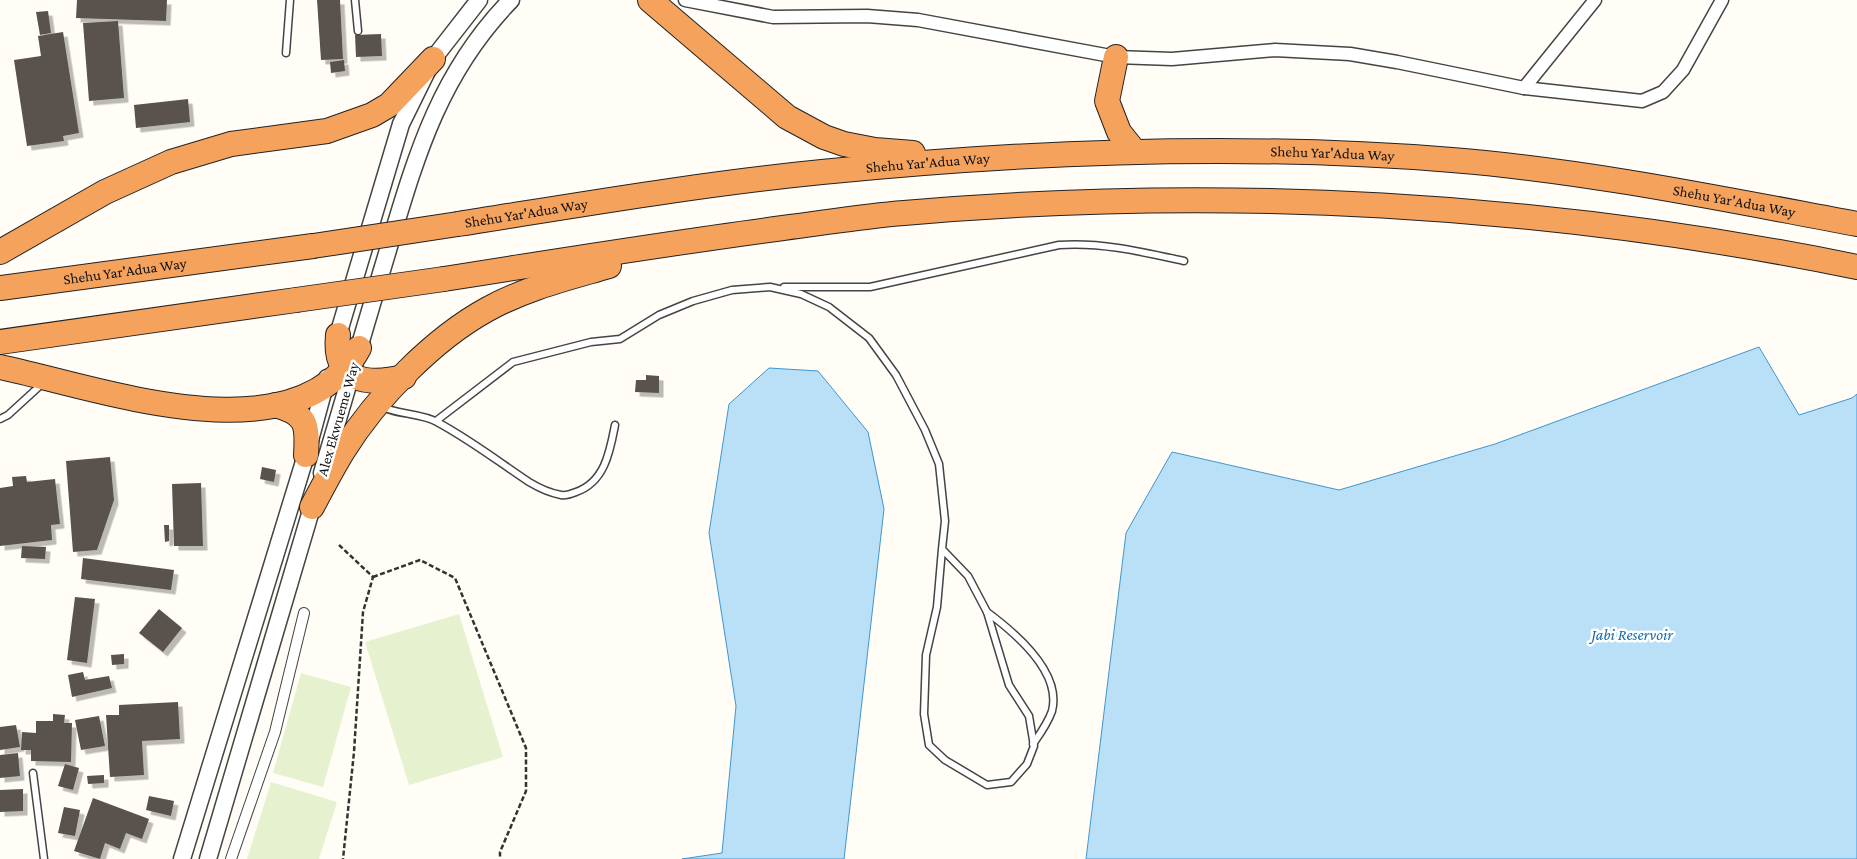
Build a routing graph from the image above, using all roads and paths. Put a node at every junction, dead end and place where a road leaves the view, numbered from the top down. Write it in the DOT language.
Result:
graph roads {
  1 [pos="290,0"];
  2 [pos="355,0"];
  3 [pos="479,0"];
  4 [pos="511,0"];
  5 [pos="650,0"];
  6 [pos="685,0"];
  7 [pos="1595,0"];
  8 [pos="1722,0"];
  9 [pos="358,31"];
  10 [pos="286,53"];
  11 [pos="1116,57"];
  12 [pos="433,59"];
  13 [pos="1524,88"];
  14 [pos="1135,152"];
  15 [pos="1012,158"];
  16 [pos="1857,224"];
  17 [pos="695,240"];
  18 [pos="0,252"];
  19 [pos="1184,261"];
  20 [pos="1857,267"];
  21 [pos="770,287"];
  22 [pos="0,288"];
  23 [pos="338,335"];
  24 [pos="0,342"];
  25 [pos="359,348"];
  26 [pos="0,367"];
  27 [pos="348,372"];
  28 [pos="404,377"];
  29 [pos="48,378"];
  30 [pos="325,387"];
  31 [pos="379,403"];
  32 [pos="275,405"];
  33 [pos="0,419"];
  34 [pos="436,421"];
  35 [pos="614,425"];
  36 [pos="306,455"];
  37 [pos="312,507"];
  38 [pos="339,545"];
  39 [pos="942,549"];
  40 [pos="373,577"];
  41 [pos="987,612"];
  42 [pos="304,613"];
  43 [pos="1033,744"];
  44 [pos="33,773"];
  45 [pos="44,859"];
  46 [pos="182,859"];
  47 [pos="208,859"];
  48 [pos="230,859"];
  49 [pos="343,859"];
  50 [pos="500,859"];
  1 -- 10 [label="lane"];
  2 -- 9 [label="lane"];
  3 -- 12 [label="street, Alex Ekwueme Way"];
  4 -- 25 [label="street, Alex Ekwueme Way"];
  5 -- 15 [label="highway"];
  6 -- 11 [label="street"];
  7 -- 13 [label="street"];
  8 -- 13 [label="street"];
  11 -- 13 [label="street"];
  11 -- 14 [label="highway"];
  12 -- 18 [label="highway"];
  12 -- 23 [label="street, Alex Ekwueme Way"];
  14 -- 15 [label="highway, Shehu Yar'Adua Way"];
  14 -- 16 [label="highway, Shehu Yar'Adua Way"];
  15 -- 22 [label="highway, Shehu Yar'Adua Way, bridge"];
  17 -- 20 [label="highway"];
  17 -- 24 [label="highway, bridge"];
  17 -- 28 [label="highway"];
  19 -- 21 [label="lane"];
  21 -- 34 [label="lane"];
  21 -- 39 [label="lane"];
  23 -- 27 [label="highway"];
  23 -- 30 [label="street, Alex Ekwueme Way"];
  25 -- 27 [label="highway"];
  26 -- 29 [label="highway"];
  27 -- 28 [label="highway"];
  27 -- 30 [label="highway"];
  27 -- 37 [label="street, Alex Ekwueme Way"];
  28 -- 31 [label="highway"];
  29 -- 32 [label="highway"];
  29 -- 33 [label="lane"];
  30 -- 32 [label="highway"];
  30 -- 36 [label="street, Alex Ekwueme Way"];
  31 -- 34 [label="lane"];
  31 -- 37 [label="highway"];
  32 -- 36 [label="highway"];
  34 -- 35 [label="lane"];
  36 -- 46 [label="street, Alex Ekwueme Way"];
  37 -- 47 [label="street, Alex Ekwueme Way"];
  38 -- 40 [label="path"];
  39 -- 41 [label="lane"];
  39 -- 43 [label="lane"];
  40 -- 49 [label="path"];
  40 -- 50 [label="path"];
  41 -- 43 [label="lane"];
  41 -- 43 [label="lane"];
  42 -- 48 [label="street"];
  44 -- 45 [label="lane"];
}
